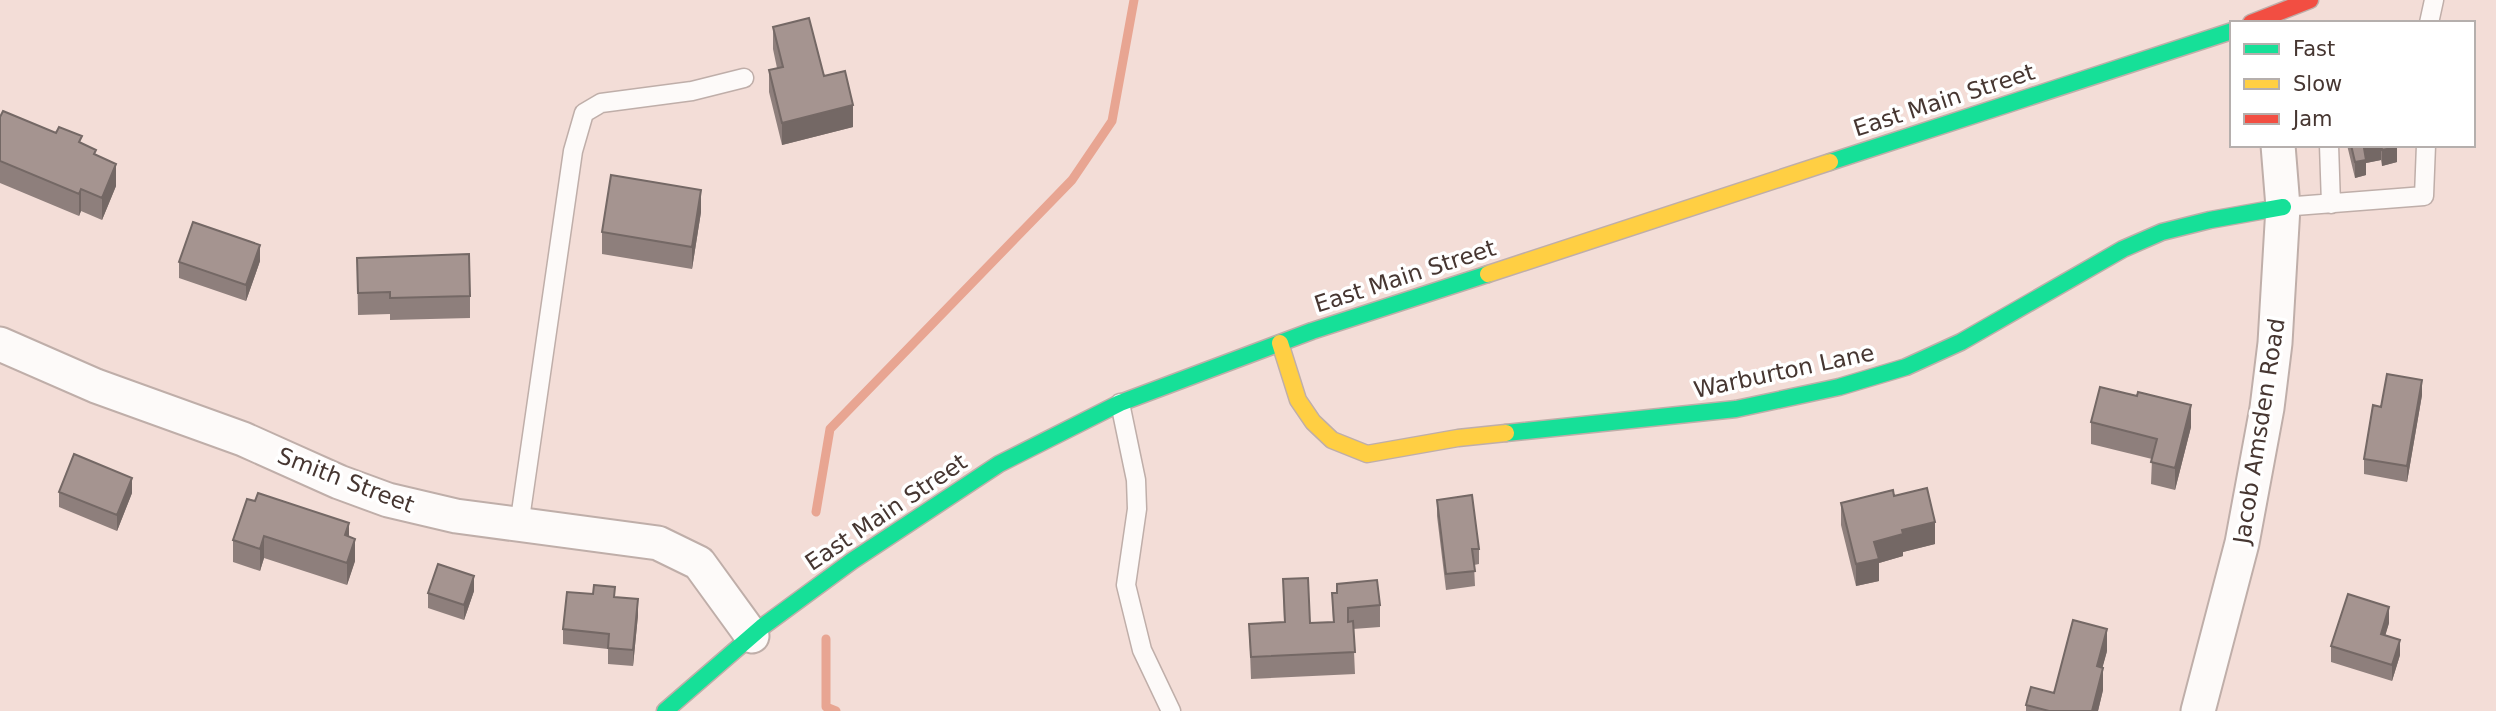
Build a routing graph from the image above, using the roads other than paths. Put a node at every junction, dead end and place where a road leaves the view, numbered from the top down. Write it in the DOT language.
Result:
graph roads {
  1 [pos="2310,0"];
  2 [pos="2434,0"];
  3 [pos="2249,19"];
  4 [pos="2429,21"];
  5 [pos="2230,25"];
  6 [pos="744,78"];
  7 [pos="2278,147"];
  8 [pos="2329,147"];
  9 [pos="2426,147"];
  10 [pos="2331,204"];
  11 [pos="2283,206"];
  12 [pos="1280,343"];
  13 [pos="0,344"];
  14 [pos="1120,403"];
  15 [pos="519,526"];
  16 [pos="752,636"];
  17 [pos="665,711"];
  18 [pos="1171,711"];
  19 [pos="2198,711"];
  1 -- 3 [label="main road, East Main Street"];
  2 -- 4 [label="lane"];
  5 -- 12 [label="main road, East Main Street"];
  6 -- 15 [label="lane"];
  7 -- 11 [label="street, Jacob Amsden Road"];
  8 -- 10 [label="lane"];
  9 -- 10 [label="lane"];
  10 -- 11 [label="lane"];
  11 -- 12 [label="main road, Warburton Lane"];
  11 -- 19 [label="street, Jacob Amsden Road"];
  12 -- 14 [label="main road, East Main Street"];
  13 -- 15 [label="street, Smith Street"];
  14 -- 16 [label="main road, East Main Street"];
  14 -- 18 [label="lane"];
  15 -- 16 [label="street, Smith Street"];
  16 -- 17 [label="main road, East Main Street"];
}
